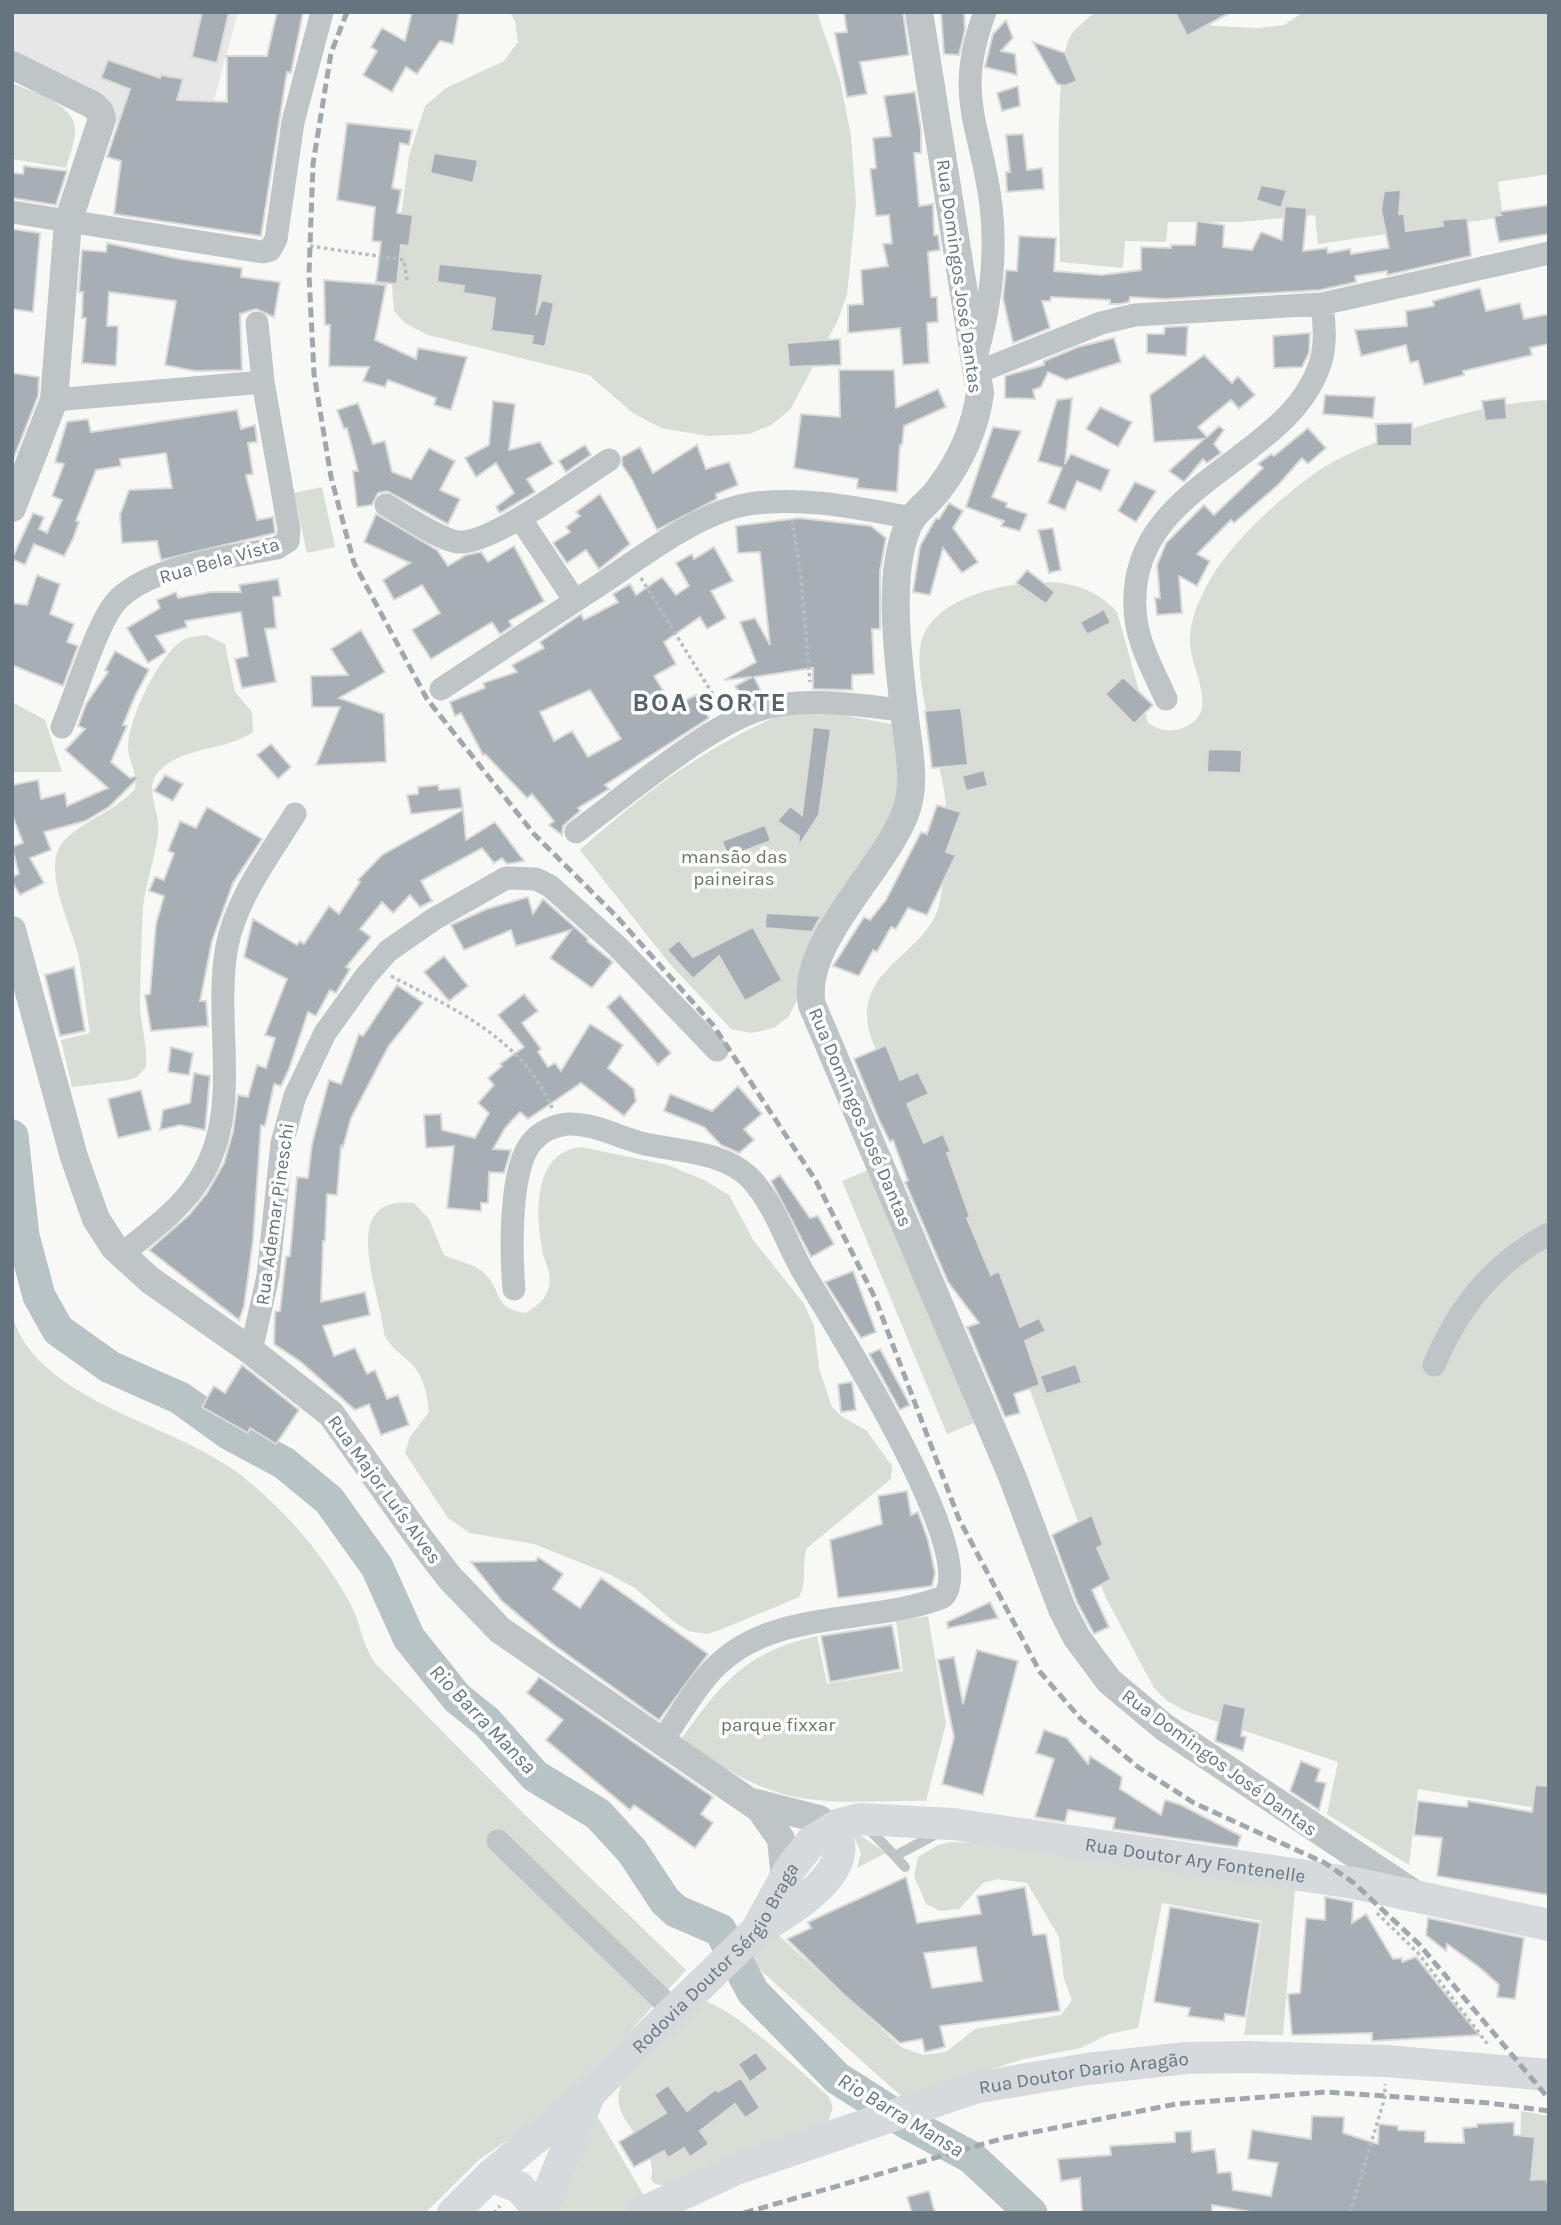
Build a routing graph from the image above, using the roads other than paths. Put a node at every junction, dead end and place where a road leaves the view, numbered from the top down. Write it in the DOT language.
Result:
graph roads {
  1 [pos="322,12"];
  2 [pos="919,12"];
  3 [pos="985,12"];
  4 [pos="12,65"];
  5 [pos="12,212"];
  6 [pos="68,222"];
  7 [pos="1549,253"];
  8 [pos="1322,304"];
  9 [pos="257,323"];
  10 [pos="977,365"];
  11 [pos="263,382"];
  12 [pos="54,400"];
  13 [pos="609,460"];
  14 [pos="386,505"];
  15 [pos="12,508"];
  16 [pos="520,518"];
  17 [pos="912,519"];
  18 [pos="575,601"];
  19 [pos="441,689"];
  20 [pos="1166,699"];
  21 [pos="904,709"];
  22 [pos="62,727"];
  23 [pos="295,814"];
  24 [pos="576,832"];
  25 [pos="12,930"];
  26 [pos="717,1050"];
  27 [pos="1549,1234"];
  28 [pos="121,1255"];
  29 [pos="514,1289"];
  30 [pos="251,1351"];
  31 [pos="1434,1365"];
  32 [pos="661,1742"];
  33 [pos="749,1801"];
  34 [pos="835,1822"];
  35 [pos="953,1824"];
  36 [pos="498,1841"];
  37 [pos="895,1856"];
  38 [pos="905,1867"];
  39 [pos="785,1879"];
  40 [pos="1424,1900"];
  41 [pos="1549,1926"];
  42 [pos="751,1937"];
  43 [pos="673,2010"];
  44 [pos="1549,2075"];
  45 [pos="590,2093"];
  46 [pos="490,2176"];
  47 [pos="540,2212"];
  48 [pos="453,2213"];
  49 [pos="642,2213"];
  1 -- 6 [label="street"];
  2 -- 10 [label="street, Rua Domingos José Dantas"];
  3 -- 10 [label="street"];
  4 -- 6 [label="street"];
  5 -- 6 [label="street"];
  6 -- 12 [label="street"];
  7 -- 8 [label="street"];
  8 -- 10 [label="street"];
  8 -- 20 [label="street"];
  9 -- 11 [label="street, Rua Bela Vista"];
  10 -- 17 [label="street, Rua Domingos José Dantas"];
  11 -- 12 [label="street"];
  11 -- 22 [label="street, Rua Bela Vista"];
  12 -- 15 [label="street"];
  13 -- 16 [label="street"];
  14 -- 16 [label="street"];
  16 -- 18 [label="street"];
  17 -- 18 [label="street"];
  17 -- 21 [label="street, Rua Domingos José Dantas"];
  18 -- 19 [label="street"];
  21 -- 24 [label="street"];
  21 -- 40 [label="street, Rua Domingos José Dantas"];
  23 -- 28 [label="street"];
  25 -- 28 [label="street, Rua Major Luís Alves"];
  26 -- 30 [label="street, Rua Ademar Pineschi"];
  27 -- 31 [label="street"];
  28 -- 30 [label="street, Rua Major Luís Alves"];
  29 -- 32 [label="street"];
  30 -- 32 [label="street, Rua Major Luís Alves"];
  32 -- 33 [label="street, Rua Major Luís Alves"];
  33 -- 34 [label="street"];
  33 -- 39 [label="street, Rua Major Luís Alves"];
  34 -- 35 [label="main road, Rua Doutor Ary Fontenelle"];
  34 -- 37 [label="lane"];
  34 -- 39 [label="main road, Rodovia Doutor Sérgio Braga"];
  34 -- 42 [label="main road"];
  35 -- 37 [label="lane"];
  35 -- 40 [label="main road, Rua Doutor Ary Fontenelle"];
  36 -- 43 [label="street"];
  37 -- 38 [label="lane"];
  39 -- 42 [label="main road, Rodovia Doutor Sérgio Braga"];
  40 -- 41 [label="main road, Rua Doutor Ary Fontenelle"];
  42 -- 43 [label="main road, Rodovia Doutor Sérgio Braga"];
  43 -- 45 [label="main road, Rodovia Doutor Sérgio Braga"];
  44 -- 49 [label="main road, Rua Doutor Dario Aragão"];
  45 -- 46 [label="main road, Rodovia Doutor Sérgio Braga"];
  45 -- 47 [label="main road, Rodovia Doutor Sérgio Braga"];
  46 -- 47 [label="main road"];
  46 -- 48 [label="main road, Rodovia Doutor Sérgio Braga"];
}
